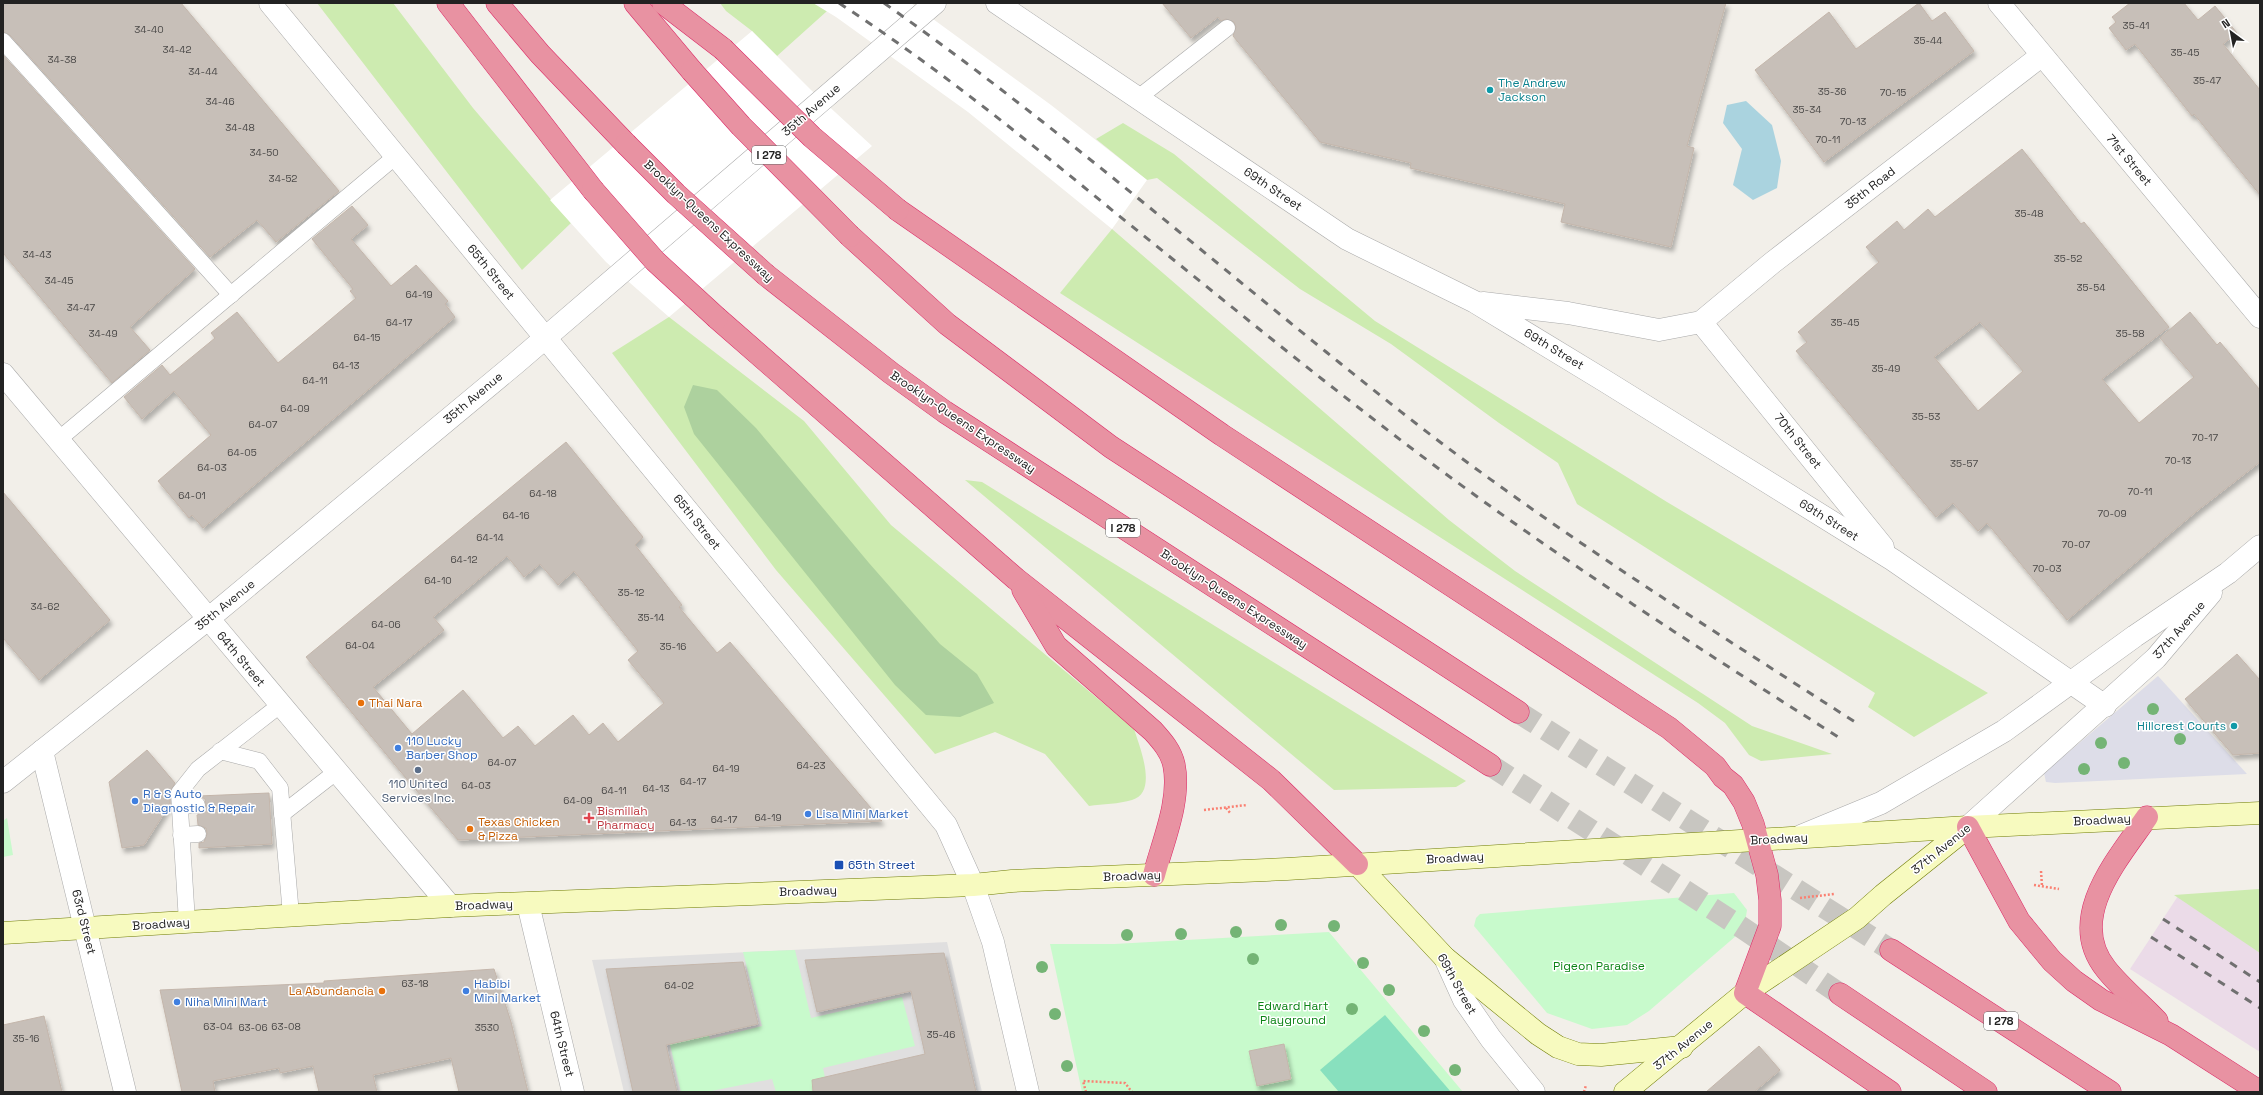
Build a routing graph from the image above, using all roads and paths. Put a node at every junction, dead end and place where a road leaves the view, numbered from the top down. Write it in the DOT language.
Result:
graph roads {
  1 [pos="270,3"];
  2 [pos="448,3"];
  3 [pos="497,3"];
  4 [pos="635,3"];
  5 [pos="663,3"];
  6 [pos="935,3"];
  7 [pos="997,3"];
  8 [pos="1999,3"];
  9 [pos="1227,28"];
  10 [pos="3,41"];
  11 [pos="2041,56"];
  12 [pos="1138,98"];
  13 [pos="396,156"];
  14 [pos="231,295"];
  15 [pos="1476,302"];
  16 [pos="2260,317"];
  17 [pos="1701,322"];
  18 [pos="545,338"];
  19 [pos="3,374"];
  20 [pos="58,440"];
  21 [pos="2260,546"];
  22 [pos="1893,560"];
  23 [pos="2228,573"];
  24 [pos="1016,578"];
  25 [pos="208,619"];
  26 [pos="2071,683"];
  27 [pos="280,705"];
  28 [pos="2104,706"];
  29 [pos="1518,712"];
  30 [pos="42,751"];
  31 [pos="220,751"];
  32 [pos="1490,765"];
  33 [pos="336,772"];
  34 [pos="3,782"];
  35 [pos="197,805"];
  36 [pos="1247,805"];
  37 [pos="180,806"];
  38 [pos="1226,807"];
  39 [pos="1202,810"];
  40 [pos="2260,813"];
  41 [pos="277,814"];
  42 [pos="1231,814"];
  43 [pos="2147,817"];
  44 [pos="1968,827"];
  45 [pos="198,834"];
  46 [pos="181,835"];
  47 [pos="1797,838"];
  48 [pos="1756,841"];
  49 [pos="1357,864"];
  50 [pos="2041,870"];
  51 [pos="1154,875"];
  52 [pos="2028,884"];
  53 [pos="973,885"];
  54 [pos="2042,886"];
  55 [pos="2059,889"];
  56 [pos="1841,894"];
  57 [pos="1798,898"];
  58 [pos="528,904"];
  59 [pos="450,906"];
  60 [pos="291,915"];
  61 [pos="187,922"];
  62 [pos="86,928"];
  63 [pos="3,933"];
  64 [pos="1891,950"];
  65 [pos="1445,958"];
  66 [pos="1745,993"];
  67 [pos="1840,994"];
  68 [pos="2171,1035"];
  69 [pos="1682,1046"];
  70 [pos="125,1092"];
  71 [pos="573,1092"];
  72 [pos="1028,1092"];
  73 [pos="1086,1092"];
  74 [pos="1132,1092"];
  75 [pos="1534,1092"];
  76 [pos="1625,1092"];
  77 [pos="1890,1092"];
  78 [pos="1986,1092"];
  79 [pos="2110,1092"];
  80 [pos="2260,1092"];
  1 -- 13 [label="street, 65th Street"];
  2 -- 24 [label="highway, bridge"];
  3 -- 32 [label="highway, Brooklyn-Queens Expressway / I 278, bridge"];
  4 -- 29 [label="highway, I 278, bridge"];
  5 -- 48 [label="highway, bridge"];
  6 -- 18 [label="street, 35th Avenue"];
  7 -- 12 [label="street, 69th Street"];
  8 -- 11 [label="street, 71st Street"];
  9 -- 12 [label="lane"];
  10 -- 14 [label="lane"];
  11 -- 16 [label="street, 71st Street"];
  11 -- 17 [label="street, 35th Road"];
  12 -- 15 [label="street, 69th Street"];
  13 -- 14 [label="lane"];
  13 -- 18 [label="street, 65th Street"];
  14 -- 20 [label="lane"];
  15 -- 17 [label="street"];
  15 -- 22 [label="street, 69th Street"];
  17 -- 22 [label="street, 70th Street"];
  18 -- 25 [label="street, 35th Avenue"];
  18 -- 53 [label="street, 65th Street"];
  19 -- 20 [label="street, 64th Street"];
  20 -- 25 [label="street, 64th Street"];
  21 -- 23 [label="street, 37th Avenue"];
  22 -- 26 [label="street, 69th Street"];
  23 -- 26 [label="street, 37th Avenue"];
  23 -- 28 [label="street, 37th Avenue"];
  24 -- 49 [label="highway"];
  24 -- 51 [label="highway"];
  25 -- 27 [label="street, 64th Street"];
  25 -- 30 [label="street, 35th Avenue"];
  26 -- 28 [label="street, 69th Street"];
  26 -- 47 [label="street, 37th Avenue"];
  27 -- 31 [label="lane"];
  27 -- 33 [label="street, 64th Street"];
  28 -- 44 [label="street, 37th Avenue"];
  30 -- 34 [label="street, 35th Avenue"];
  30 -- 62 [label="street, 63rd Street"];
  31 -- 37 [label="lane"];
  31 -- 41 [label="lane"];
  33 -- 41 [label="lane"];
  33 -- 59 [label="street, 64th Street"];
  35 -- 37 [label="lane"];
  36 -- 38 [label="path"];
  37 -- 46 [label="lane"];
  38 -- 39 [label="path"];
  38 -- 42 [label="path"];
  40 -- 43 [label="main road, Broadway"];
  41 -- 60 [label="lane"];
  43 -- 44 [label="main road, Broadway"];
  43 -- 68 [label="highway"];
  44 -- 47 [label="main road, Broadway"];
  44 -- 66 [label="main road, 37th Avenue"];
  44 -- 68 [label="highway"];
  45 -- 46 [label="lane"];
  46 -- 61 [label="lane"];
  47 -- 48 [label="main road, Broadway"];
  48 -- 49 [label="main road, Broadway"];
  48 -- 66 [label="highway"];
  49 -- 51 [label="main road, Broadway"];
  49 -- 65 [label="main road, 69th Street"];
  50 -- 54 [label="path"];
  51 -- 53 [label="main road, Broadway"];
  52 -- 54 [label="path"];
  53 -- 58 [label="main road, Broadway"];
  53 -- 72 [label="street, 65th Street"];
  54 -- 55 [label="path"];
  56 -- 57 [label="path"];
  58 -- 59 [label="main road, Broadway"];
  58 -- 71 [label="street, 64th Street"];
  59 -- 60 [label="main road, Broadway"];
  60 -- 61 [label="main road, Broadway"];
  61 -- 62 [label="main road, Broadway"];
  62 -- 63 [label="main road, Broadway"];
  62 -- 70 [label="street, 63rd Street"];
  64 -- 79 [label="highway, I 278"];
  65 -- 69 [label="main road"];
  65 -- 75 [label="street, 69th Street"];
  66 -- 69 [label="main road, 37th Avenue"];
  66 -- 77 [label="highway"];
  67 -- 78 [label="highway"];
  68 -- 80 [label="highway"];
  69 -- 76 [label="main road, 37th Avenue"];
  73 -- 74 [label="path"];
}
